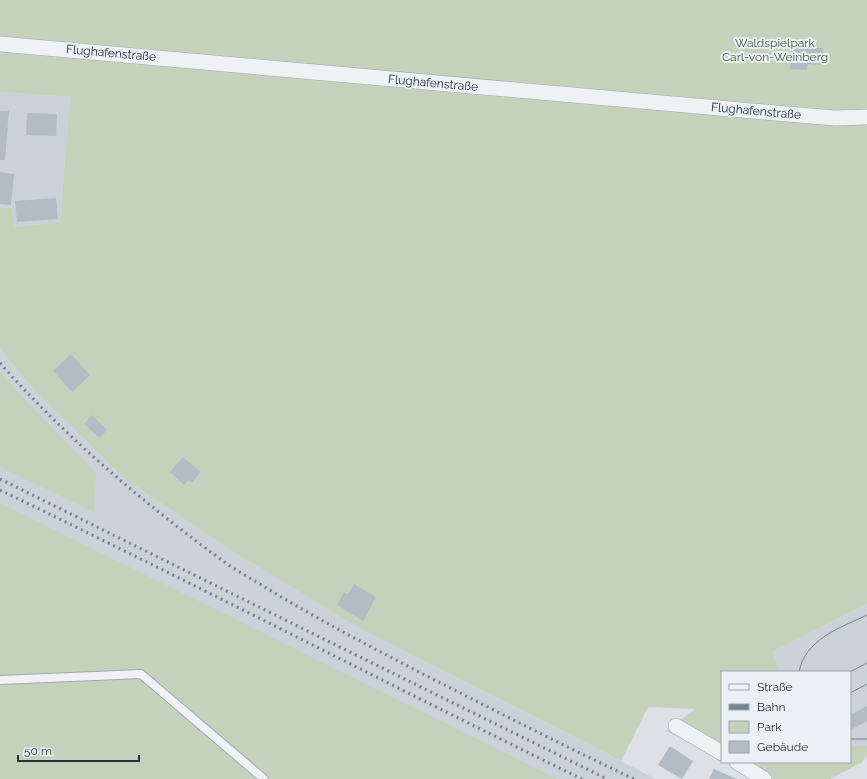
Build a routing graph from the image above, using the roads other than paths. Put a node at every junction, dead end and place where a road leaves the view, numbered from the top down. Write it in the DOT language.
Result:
graph roads {
  1 [pos="0,44"];
  2 [pos="867,117"];
  3 [pos="0,680"];
  4 [pos="676,726"];
  5 [pos="721,752"];
  6 [pos="739,763"];
  7 [pos="264,779"];
  8 [pos="764,779"];
  1 -- 2 [label="street, Flughafenstraße"];
  3 -- 7 [label="lane"];
  4 -- 5 [label="street"];
  6 -- 8 [label="street"];
}
